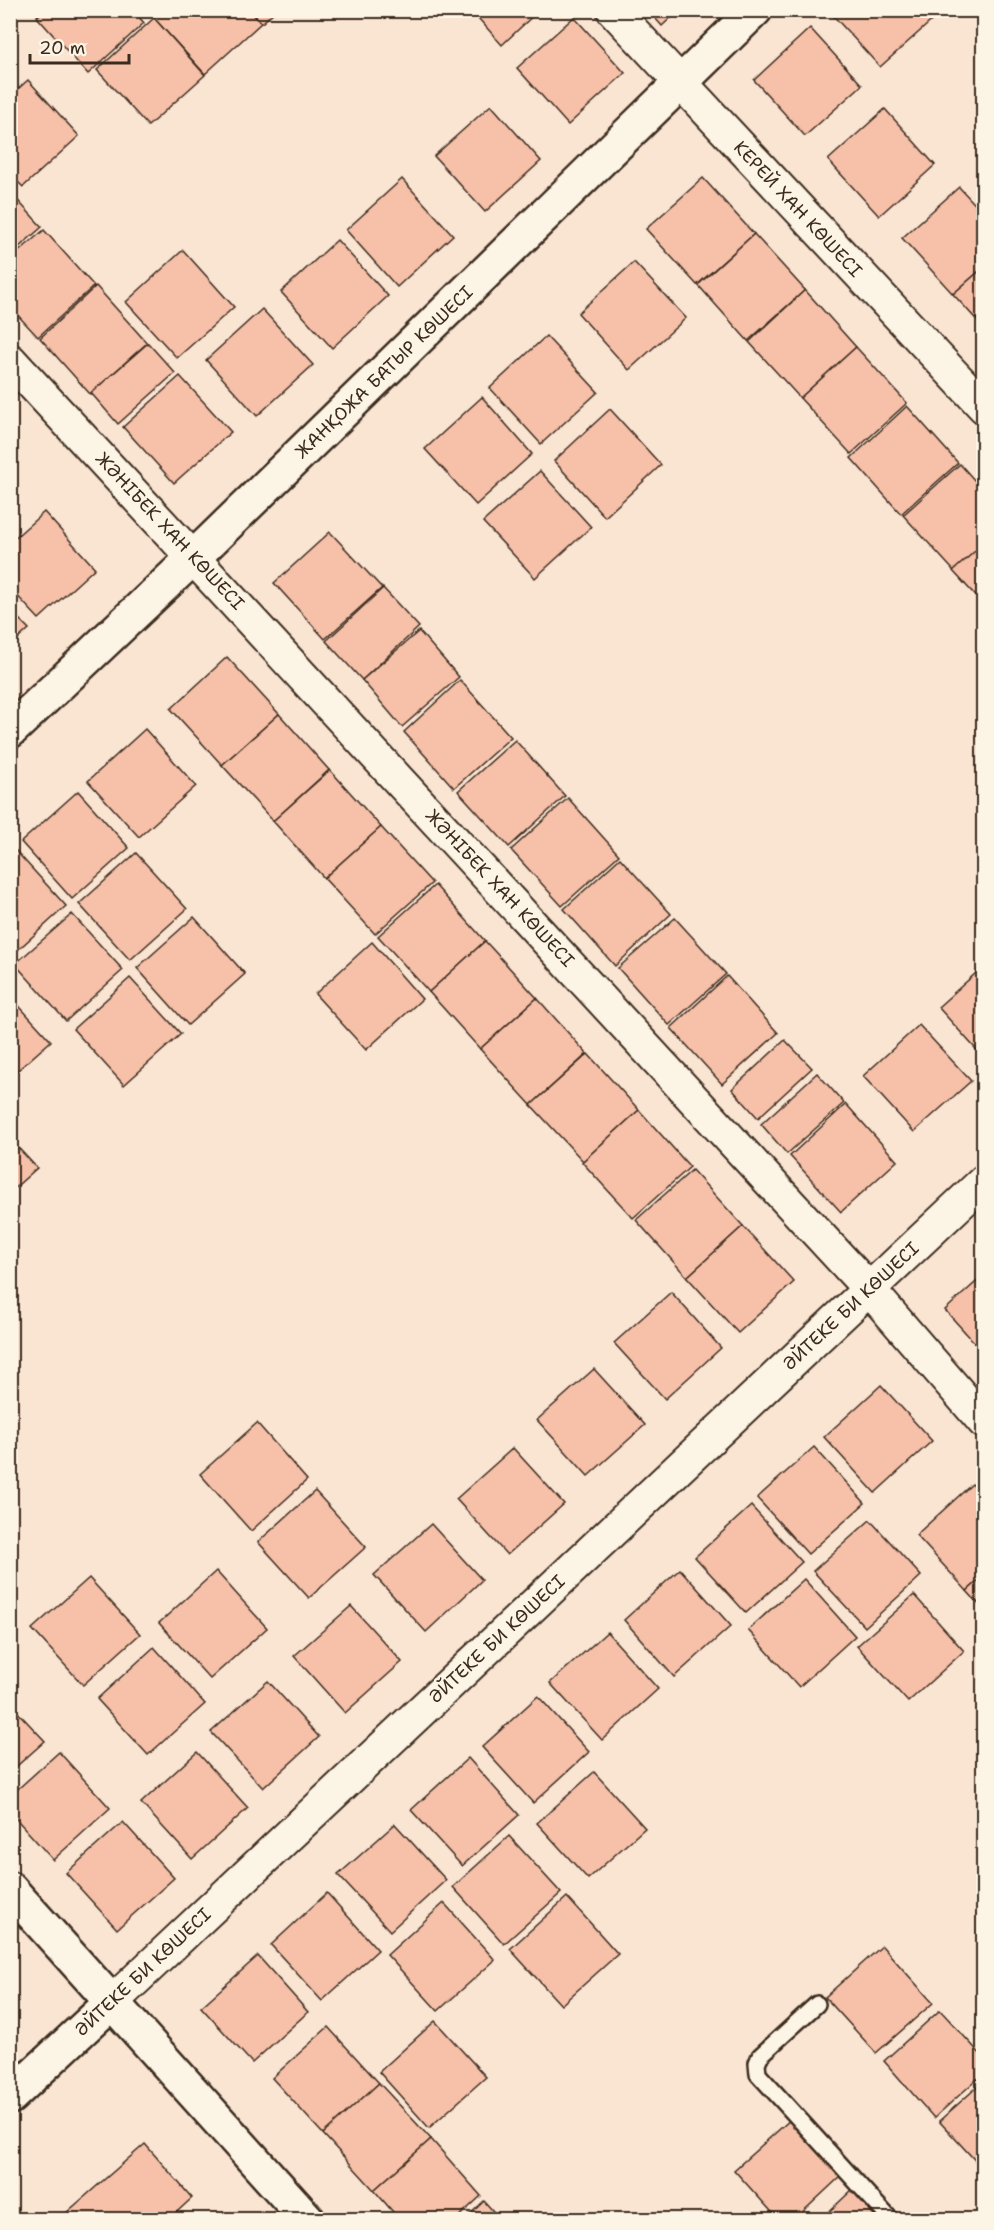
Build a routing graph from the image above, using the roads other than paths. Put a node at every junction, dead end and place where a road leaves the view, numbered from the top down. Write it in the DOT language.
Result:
graph roads {
  1 [pos="613,10"];
  2 [pos="755,10"];
  3 [pos="680,84"];
  4 [pos="10,360"];
  5 [pos="984,407"];
  6 [pos="194,557"];
  7 [pos="10,731"];
  8 [pos="984,1181"];
  9 [pos="869,1289"];
  10 [pos="984,1422"];
  11 [pos="10,1888"];
  12 [pos="112,2001"];
  13 [pos="817,2004"];
  14 [pos="10,2097"];
  15 [pos="308,2220"];
  16 [pos="891,2220"];
  1 -- 3 [label="street, КЕРЕЙ ХАН КӨШЕСІ"];
  2 -- 3 [label="main road, ЖАНҚОЖА БАТЫР КӨШЕСІ"];
  3 -- 5 [label="street, КЕРЕЙ ХАН КӨШЕСІ"];
  3 -- 6 [label="main road, ЖАНҚОЖА БАТЫР КӨШЕСІ"];
  4 -- 6 [label="street, ЖӘНІБЕК ХАН КӨШЕСІ"];
  6 -- 7 [label="main road, ЖАНҚОЖА БАТЫР КӨШЕСІ"];
  6 -- 9 [label="street, ЖӘНІБЕК ХАН КӨШЕСІ"];
  8 -- 9 [label="street, ӘЙТЕКЕ БИ КӨШЕСІ"];
  9 -- 10 [label="street, ЖӘНІБЕК ХАН КӨШЕСІ"];
  9 -- 12 [label="street, ӘЙТЕКЕ БИ КӨШЕСІ"];
  11 -- 12 [label="main road"];
  12 -- 14 [label="main road, ӘЙТЕКЕ БИ КӨШЕСІ"];
  12 -- 15 [label="main road"];
  13 -- 16 [label="lane"];
}
